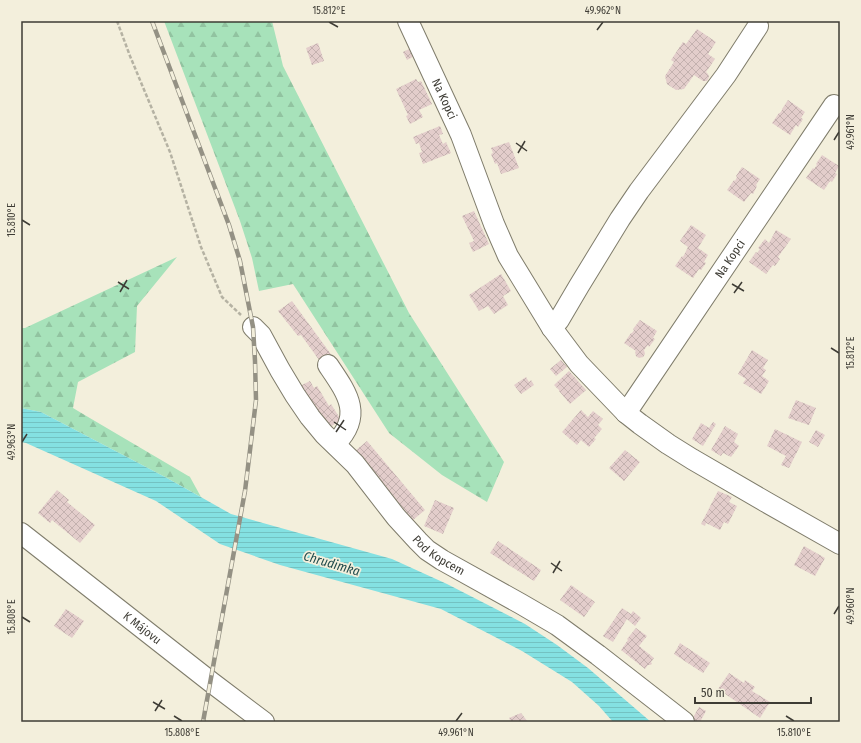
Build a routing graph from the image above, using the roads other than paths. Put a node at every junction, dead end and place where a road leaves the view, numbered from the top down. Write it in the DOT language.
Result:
graph roads {
  1 [pos="408,21"];
  2 [pos="758,26"];
  3 [pos="834,105"];
  4 [pos="253,327"];
  5 [pos="552,328"];
  6 [pos="328,365"];
  7 [pos="626,413"];
  8 [pos="335,444"];
  9 [pos="21,532"];
  10 [pos="840,544"];
  11 [pos="264,722"];
  12 [pos="684,722"];
  1 -- 5 [label="street, Na Kopci"];
  2 -- 5 [label="street"];
  3 -- 7 [label="street, Na Kopci"];
  4 -- 8 [label="street, Pod Kopcem"];
  5 -- 7 [label="street, Na Kopci"];
  6 -- 8 [label="street"];
  7 -- 10 [label="street, Na Kopci"];
  8 -- 12 [label="street, Pod Kopcem"];
  9 -- 11 [label="street, K Májovu"];
}
